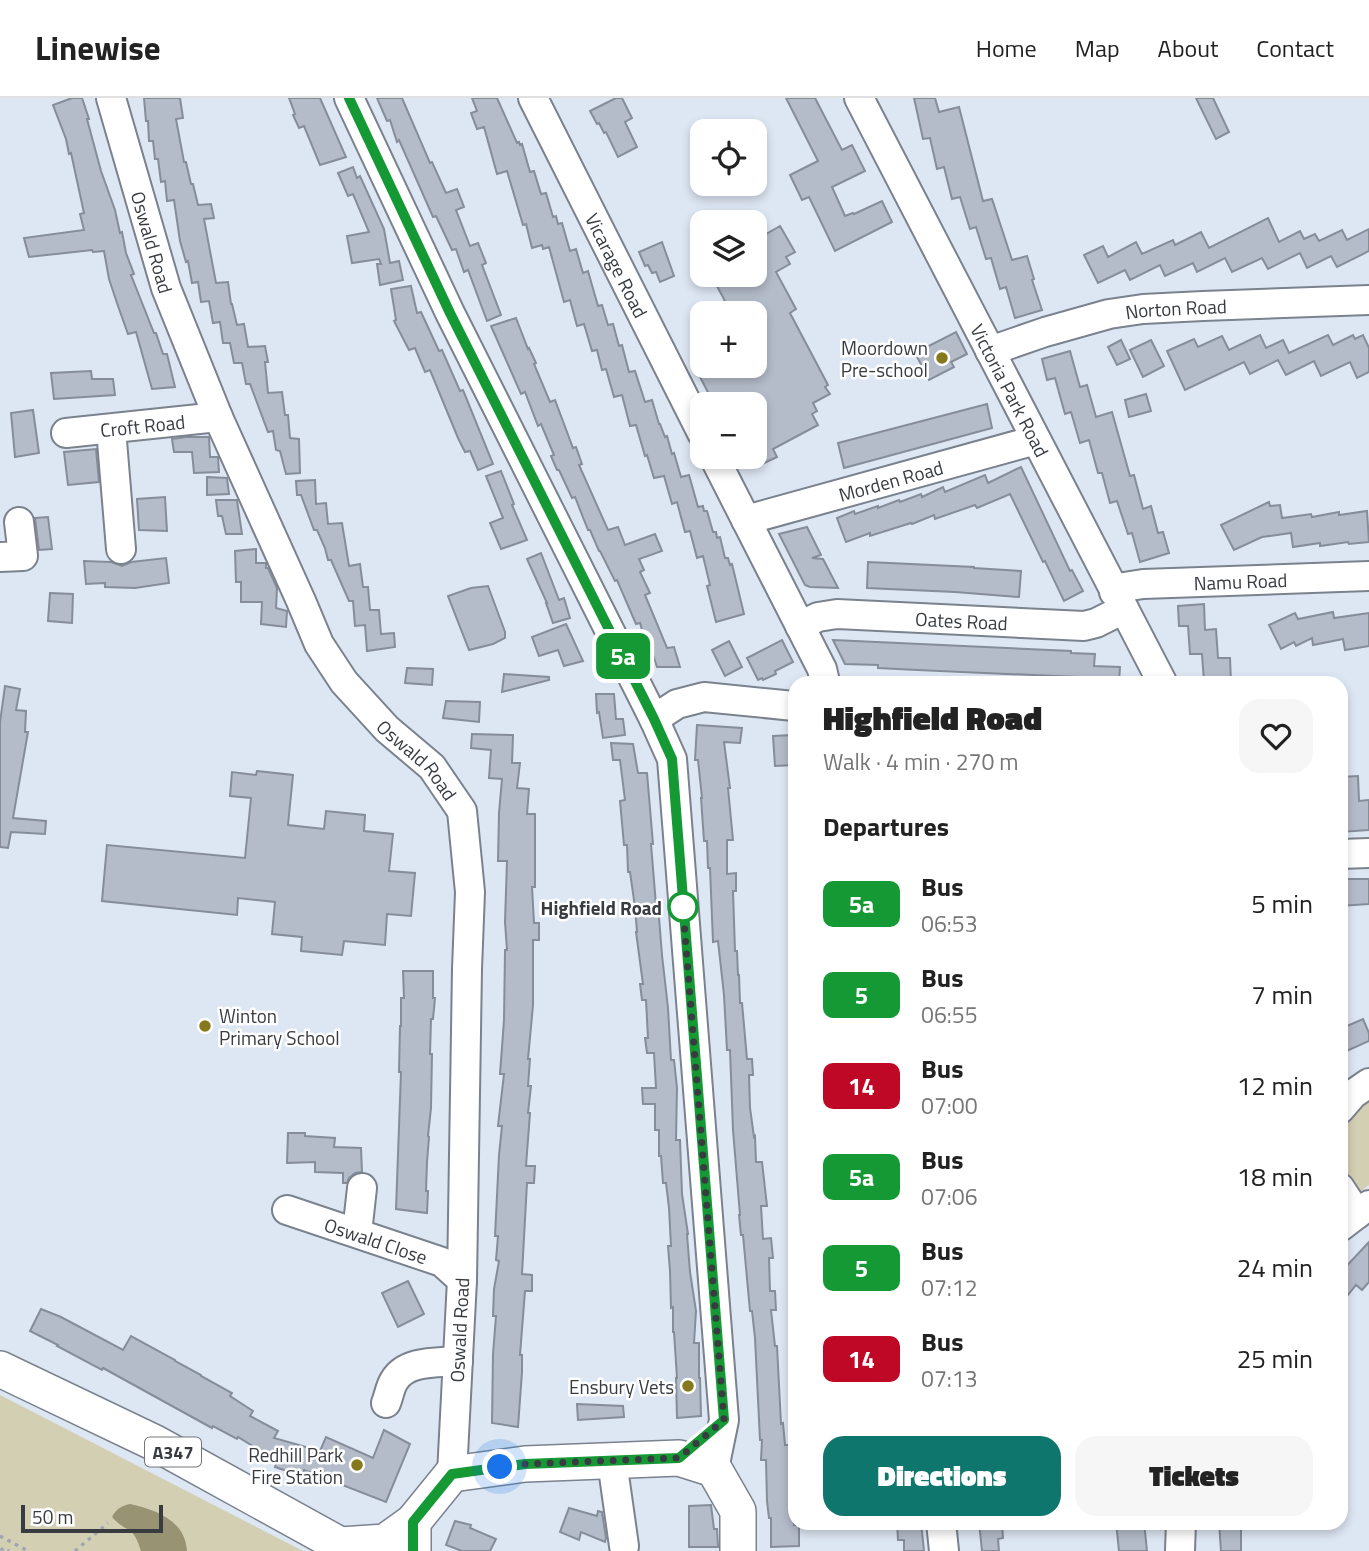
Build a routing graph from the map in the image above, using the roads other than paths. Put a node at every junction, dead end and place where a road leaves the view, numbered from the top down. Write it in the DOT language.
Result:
graph roads {
  1 [pos="111,98"];
  2 [pos="349,98"];
  3 [pos="533,98"];
  4 [pos="859,98"];
  5 [pos="1369,300"];
  6 [pos="990,351"];
  7 [pos="690,409"];
  8 [pos="218,417"];
  9 [pos="111,429"];
  10 [pos="66,433"];
  11 [pos="1036,440"];
  12 [pos="720,469"];
  13 [pos="746,520"];
  14 [pos="19,522"];
  15 [pos="121,549"];
  16 [pos="0,557"];
  17 [pos="1369,576"];
  18 [pos="1119,600"];
  19 [pos="800,626"];
  20 [pos="824,676"];
  21 [pos="1159,676"];
  22 [pos="788,705"];
  23 [pos="654,719"];
  24 [pos="1369,853"];
  25 [pos="1348,854"];
  26 [pos="1369,1083"];
  27 [pos="1348,1100"];
  28 [pos="362,1188"];
  29 [pos="287,1210"];
  30 [pos="357,1233"];
  31 [pos="462,1280"];
  32 [pos="458,1361"];
  33 [pos="0,1369"];
  34 [pos="386,1403"];
  35 [pos="724,1420"];
  36 [pos="679,1458"];
  37 [pos="612,1461"];
  38 [pos="714,1469"];
  39 [pos="452,1474"];
  40 [pos="942,1530"];
  41 [pos="1181,1530"];
  42 [pos="413,1536"];
  43 [pos="624,1546"];
  44 [pos="346,1548"];
  45 [pos="738,1551"];
  46 [pos="944,1551"];
  47 [pos="1180,1551"];
  1 -- 8 [label="street, Oswald Road"];
  2 -- 23 [label="street"];
  3 -- 7 [label="street, Vicarage Road"];
  4 -- 6 [label="street, Victoria Park Road"];
  5 -- 6 [label="street, Norton Road"];
  6 -- 11 [label="street, Victoria Park Road"];
  8 -- 9 [label="street, Croft Road"];
  8 -- 31 [label="street, Oswald Road"];
  9 -- 10 [label="street, Croft Road"];
  9 -- 15 [label="street"];
  11 -- 13 [label="street, Morden Road"];
  11 -- 18 [label="street, Victoria Park Road"];
  12 -- 13 [label="street"];
  13 -- 19 [label="street"];
  14 -- 16 [label="street"];
  17 -- 18 [label="street, Namu Road"];
  18 -- 19 [label="street, Oates Road"];
  18 -- 21 [label="street, Victoria Park Road"];
  19 -- 20 [label="street"];
  22 -- 23 [label="street"];
  23 -- 35 [label="street"];
  24 -- 25 [label="street"];
  26 -- 27 [label="street"];
  28 -- 30 [label="street"];
  29 -- 30 [label="street, Oswald Close"];
  30 -- 31 [label="street, Oswald Close"];
  31 -- 32 [label="street, Oswald Road"];
  32 -- 34 [label="street"];
  32 -- 39 [label="street, Oswald Road"];
  33 -- 44 [label="main road, A347"];
  35 -- 36 [label="street"];
  35 -- 38 [label="street"];
  36 -- 37 [label="main road"];
  36 -- 38 [label="main road"];
  37 -- 39 [label="main road"];
  37 -- 43 [label="street"];
  38 -- 45 [label="main road"];
  39 -- 42 [label="main road"];
  40 -- 46 [label="street"];
  41 -- 47 [label="street"];
  42 -- 44 [label="main road"];
}
